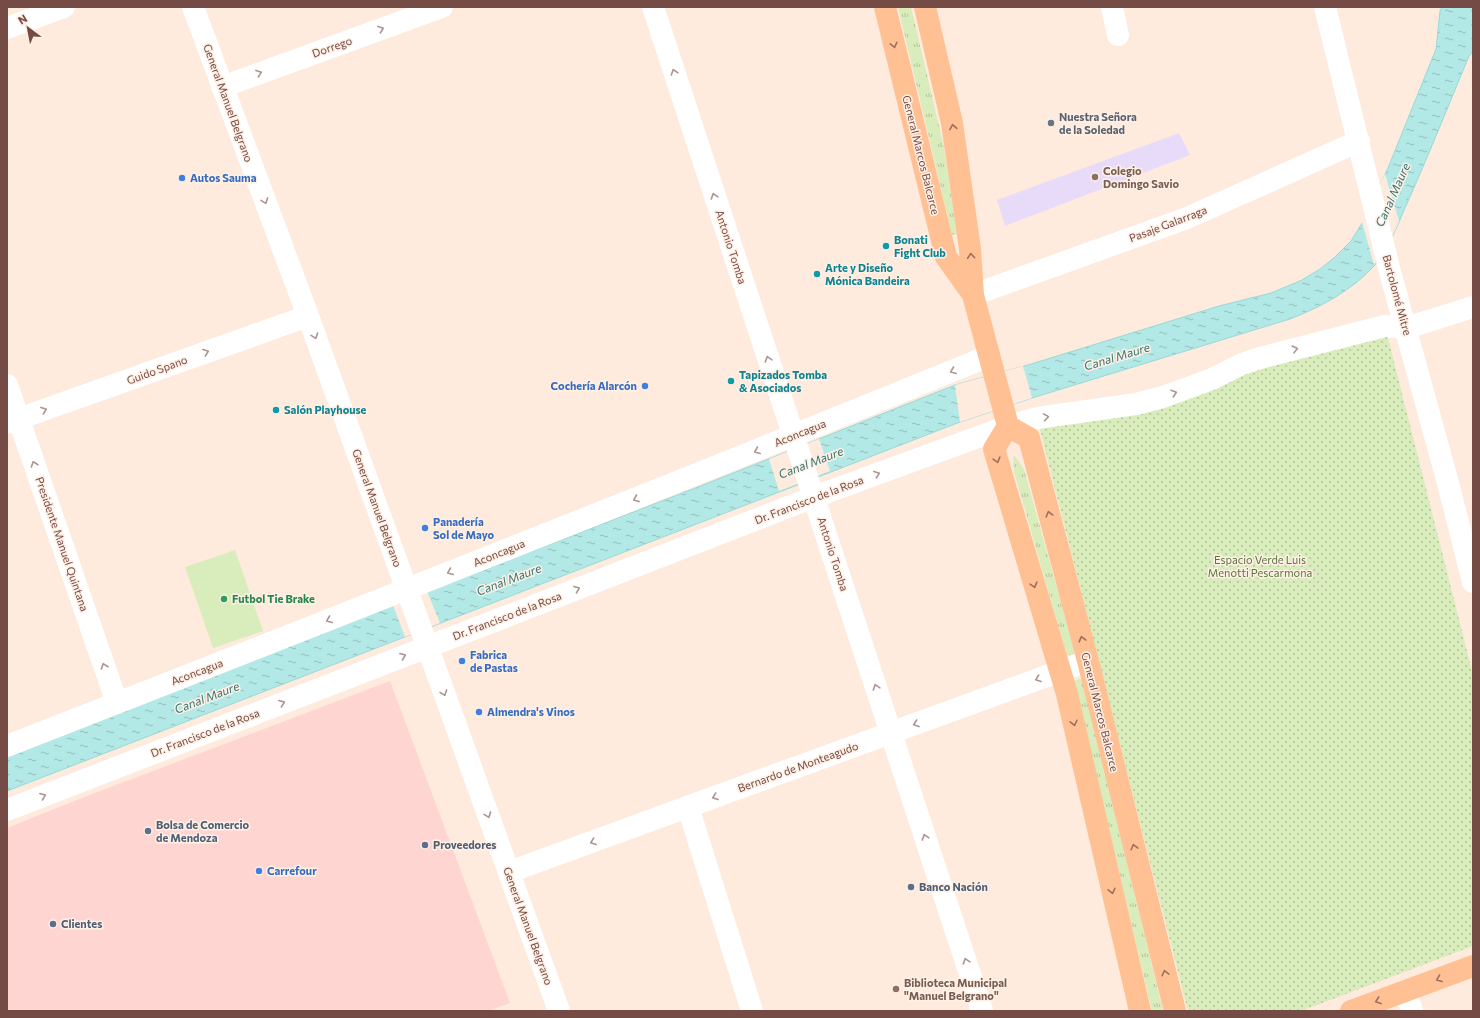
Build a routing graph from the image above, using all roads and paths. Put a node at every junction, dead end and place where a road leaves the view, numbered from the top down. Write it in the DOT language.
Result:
graph roads {
  1 [pos="64,7"];
  2 [pos="193,7"];
  3 [pos="442,7"];
  4 [pos="653,7"];
  5 [pos="885,7"];
  6 [pos="925,7"];
  7 [pos="1112,7"];
  8 [pos="1325,7"];
  9 [pos="7,28"];
  10 [pos="1118,35"];
  11 [pos="222,86"];
  12 [pos="1359,142"];
  13 [pos="973,295"];
  14 [pos="1473,307"];
  15 [pos="308,316"];
  16 [pos="1406,328"];
  17 [pos="992,365"];
  18 [pos="7,386"];
  19 [pos="1006,416"];
  20 [pos="13,421"];
  21 [pos="795,442"];
  22 [pos="811,489"];
  23 [pos="1473,582"];
  24 [pos="408,594"];
  25 [pos="424,639"];
  26 [pos="1088,661"];
  27 [pos="1059,671"];
  28 [pos="117,703"];
  29 [pos="891,733"];
  30 [pos="7,746"];
  31 [pos="688,807"];
  32 [pos="7,810"];
  33 [pos="509,872"];
  34 [pos="1473,966"];
  35 [pos="1409,1001"];
  36 [pos="559,1011"];
  37 [pos="752,1011"];
  38 [pos="982,1011"];
  39 [pos="1140,1011"];
  40 [pos="1175,1011"];
  41 [pos="1351,1011"];
  1 -- 9 [label="street"];
  2 -- 11 [label="street, General Manuel Belgrano"];
  11 -- 3 [label="street, Dorrego, one-way"];
  21 -- 4 [label="street, Antonio Tomba, one-way"];
  5 -- 13 [label="main road, General Marcos Balcarce, one-way"];
  13 -- 6 [label="main road, General Marcos Balcarce, one-way"];
  7 -- 10 [label="street"];
  8 -- 12 [label="street, Bartolomé Mitre"];
  11 -- 15 [label="street, General Manuel Belgrano, one-way"];
  12 -- 13 [label="street, Pasaje Galarraga"];
  12 -- 16 [label="street, Bartolomé Mitre"];
  13 -- 17 [label="main road, General Marcos Balcarce"];
  14 -- 16 [label="street"];
  20 -- 15 [label="street, Guido Spano, one-way"];
  15 -- 24 [label="street, General Manuel Belgrano, one-way"];
  19 -- 16 [label="street, Dr. Francisco de la Rosa, one-way"];
  16 -- 23 [label="street, Bartolomé Mitre"];
  17 -- 19 [label="main road, General Marcos Balcarce"];
  17 -- 21 [label="street, Aconcagua, one-way"];
  18 -- 20 [label="street, Presidente Manuel Quintana"];
  22 -- 19 [label="street, Dr. Francisco de la Rosa, one-way"];
  26 -- 19 [label="main road, General Marcos Balcarce, one-way"];
  19 -- 27 [label="main road, one-way"];
  28 -- 20 [label="street, Presidente Manuel Quintana, one-way"];
  21 -- 22 [label="street, Antonio Tomba"];
  21 -- 24 [label="street, Aconcagua, one-way"];
  25 -- 22 [label="street, Dr. Francisco de la Rosa, one-way"];
  29 -- 22 [label="street, Antonio Tomba, one-way"];
  24 -- 25 [label="street, General Manuel Belgrano"];
  24 -- 28 [label="street, Aconcagua, one-way"];
  32 -- 25 [label="street, Dr. Francisco de la Rosa, one-way"];
  25 -- 33 [label="street, General Manuel Belgrano, one-way"];
  26 -- 27 [label="street, Bernardo de Monteagudo"];
  40 -- 26 [label="main road, General Marcos Balcarce, one-way"];
  27 -- 29 [label="street, Bernardo de Monteagudo, one-way"];
  27 -- 39 [label="main road, one-way"];
  28 -- 30 [label="street, Aconcagua"];
  29 -- 31 [label="street, Bernardo de Monteagudo, one-way"];
  38 -- 29 [label="street, Antonio Tomba, one-way"];
  31 -- 33 [label="street, Bernardo de Monteagudo, one-way"];
  31 -- 37 [label="street"];
  33 -- 36 [label="street, General Manuel Belgrano"];
  34 -- 35 [label="main road, one-way"];
  35 -- 41 [label="main road, one-way"];
}
